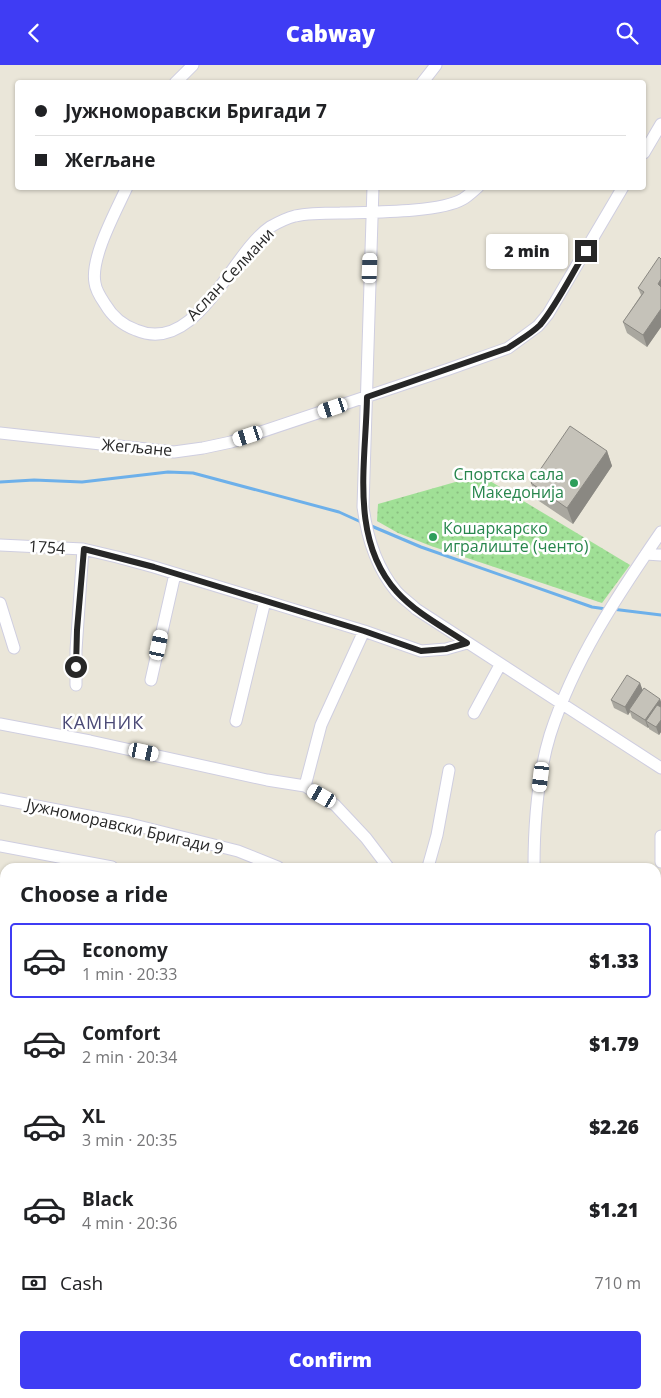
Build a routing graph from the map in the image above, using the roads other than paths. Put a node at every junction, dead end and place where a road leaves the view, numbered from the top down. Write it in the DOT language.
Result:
graph roads {
  1 [pos="193,65"];
  2 [pos="436,65"];
  3 [pos="177,80"];
  4 [pos="424,80"];
  5 [pos="661,124"];
  6 [pos="646,150"];
  7 [pos="126,190"];
  8 [pos="373,190"];
  9 [pos="474,190"];
  10 [pos="621,190"];
  11 [pos="372,212"];
  12 [pos="367,397"];
  13 [pos="0,433"];
  14 [pos="661,532"];
  15 [pos="0,545"];
  16 [pos="84,549"];
  17 [pos="646,554"];
  18 [pos="661,555"];
  19 [pos="175,574"];
  20 [pos="265,601"];
  21 [pos="0,603"];
  22 [pos="364,631"];
  23 [pos="467,643"];
  24 [pos="14,648"];
  25 [pos="500,665"];
  26 [pos="151,680"];
  27 [pos="76,685"];
  28 [pos="562,703"];
  29 [pos="474,713"];
  30 [pos="236,721"];
  31 [pos="0,724"];
  32 [pos="661,768"];
  33 [pos="449,770"];
  34 [pos="305,786"];
  35 [pos="0,799"];
  36 [pos="661,836"];
  37 [pos="0,846"];
  38 [pos="661,862"];
  39 [pos="91,863"];
  40 [pos="268,863"];
  41 [pos="385,863"];
  42 [pos="429,863"];
  43 [pos="534,863"];
  1 -- 3 [label="street"];
  2 -- 4 [label="street"];
  5 -- 6 [label="street"];
  7 -- 11 [label="street, Аслан Селмани"];
  8 -- 11 [label="street"];
  9 -- 11 [label="street, Аслан Селмани"];
  10 -- 12 [label="street, Жегљане"];
  11 -- 12 [label="street"];
  12 -- 13 [label="street, Жегљане"];
  12 -- 23 [label="street"];
  14 -- 17 [label="street"];
  15 -- 16 [label="street, 1754"];
  16 -- 19 [label="street, 1754"];
  16 -- 27 [label="street"];
  17 -- 18 [label="street"];
  17 -- 28 [label="street"];
  19 -- 20 [label="street, 1754"];
  19 -- 26 [label="street"];
  20 -- 22 [label="street, 1754"];
  20 -- 30 [label="street"];
  21 -- 24 [label="street"];
  22 -- 23 [label="street, 1754"];
  22 -- 34 [label="street"];
  23 -- 25 [label="street"];
  25 -- 28 [label="street"];
  25 -- 29 [label="street"];
  28 -- 32 [label="street"];
  28 -- 43 [label="street"];
  31 -- 34 [label="street"];
  33 -- 42 [label="street"];
  34 -- 41 [label="street"];
  35 -- 40 [label="street, Јужноморавски Бригади 9"];
  36 -- 38 [label="street"];
  37 -- 39 [label="street"];
}
